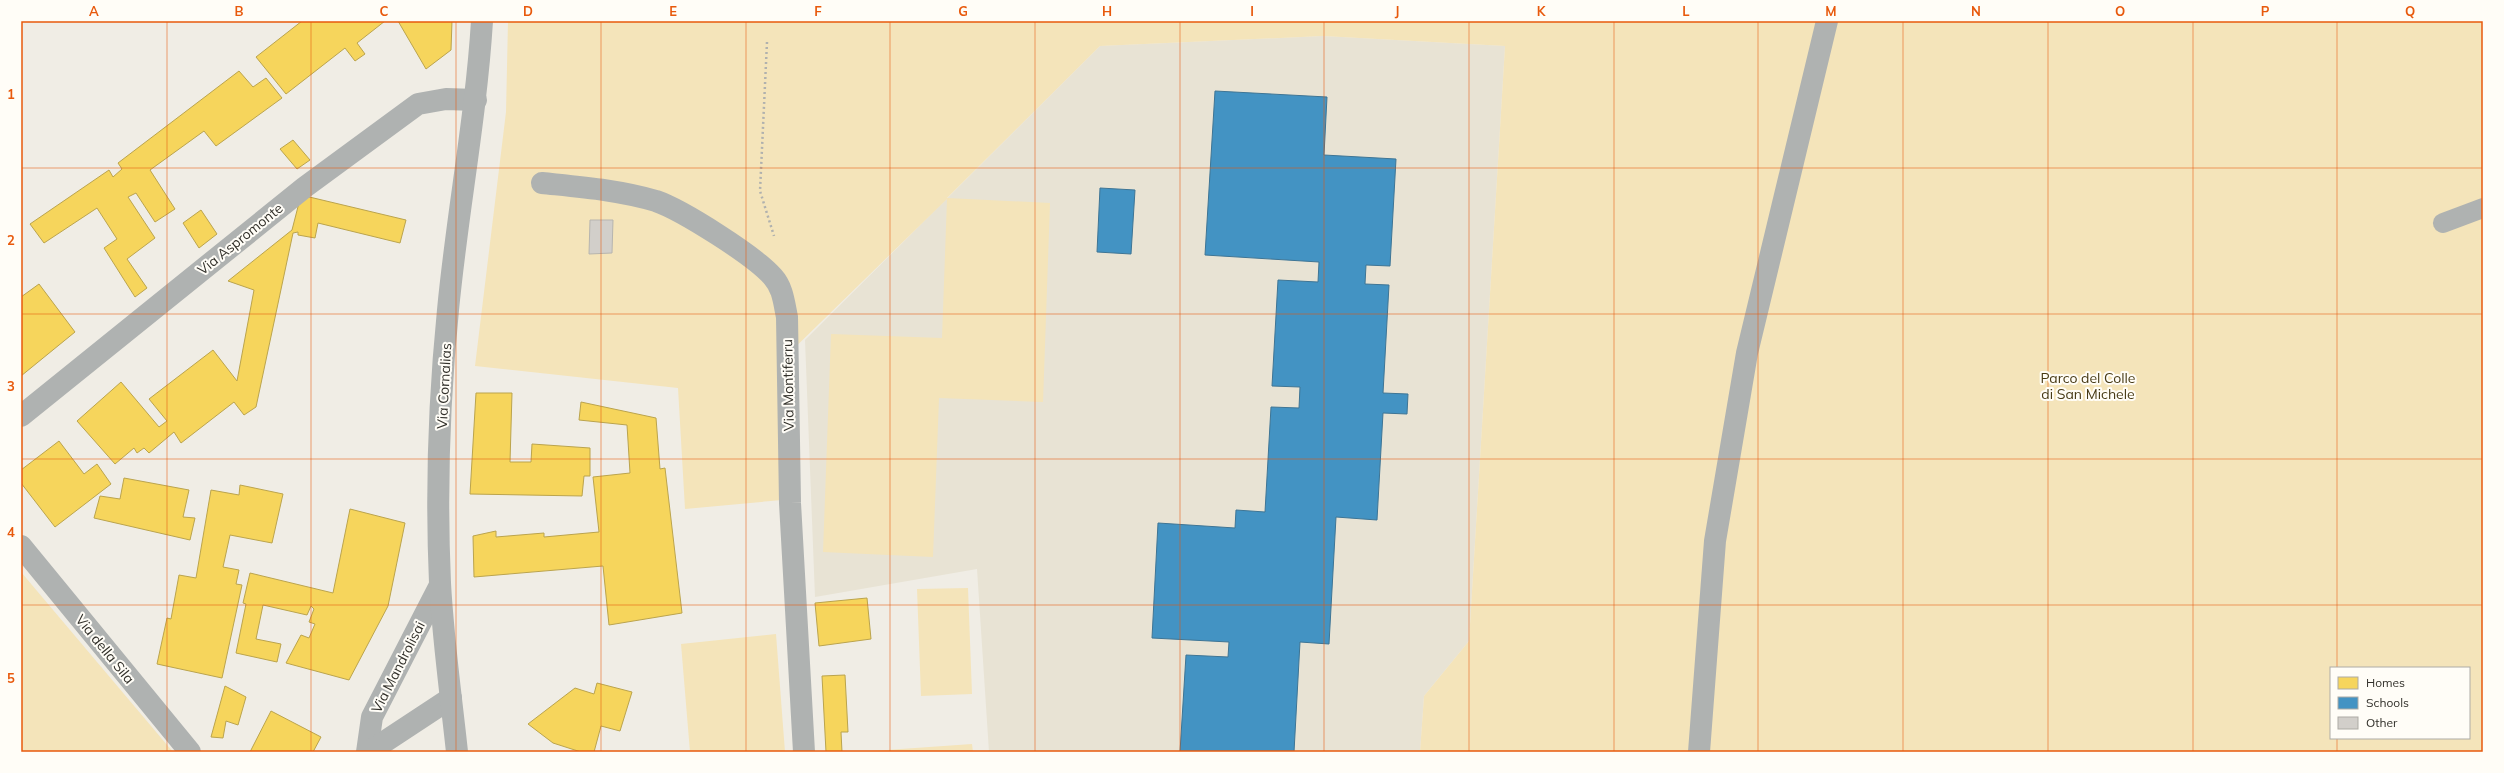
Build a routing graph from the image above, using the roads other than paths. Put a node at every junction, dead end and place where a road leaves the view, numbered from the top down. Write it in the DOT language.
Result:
graph roads {
  1 [pos="482,21"];
  2 [pos="1827,21"];
  3 [pos="476,100"];
  4 [pos="542,183"];
  5 [pos="2483,208"];
  6 [pos="2442,223"];
  7 [pos="21,416"];
  8 [pos="21,546"];
  9 [pos="440,585"];
  10 [pos="451,698"];
  11 [pos="190,752"];
  12 [pos="368,752"];
  13 [pos="457,752"];
  14 [pos="804,752"];
  15 [pos="1699,752"];
  1 -- 3 [label="street, Via Cornalias"];
  2 -- 15 [label="street"];
  3 -- 7 [label="street, Via Aspromonte"];
  3 -- 9 [label="street, Via Cornalias"];
  4 -- 14 [label="street, Via Montiferru"];
  5 -- 6 [label="lane"];
  8 -- 11 [label="street, Via della Sila"];
  9 -- 10 [label="street, Via Cornalias"];
  9 -- 12 [label="street, Via Mandrolisai"];
  10 -- 12 [label="street, Via Mandrolisai"];
  10 -- 13 [label="street, Via Cornalias"];
}
